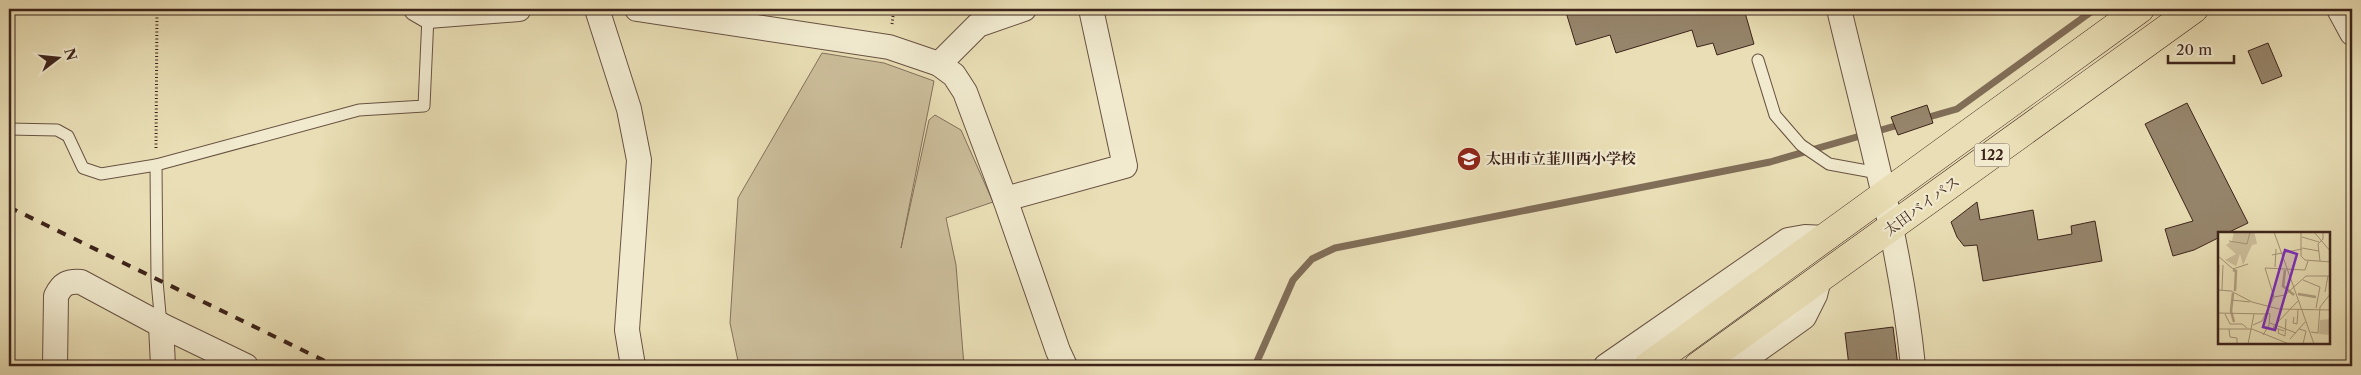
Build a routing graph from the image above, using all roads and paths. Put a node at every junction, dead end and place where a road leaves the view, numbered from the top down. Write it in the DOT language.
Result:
graph roads {
  1 [pos="157,9"];
  2 [pos="519,9"];
  3 [pos="597,9"];
  4 [pos="637,9"];
  5 [pos="1024,9"];
  6 [pos="1092,9"];
  7 [pos="1839,9"];
  8 [pos="2140,9"];
  9 [pos="2194,9"];
  10 [pos="2339,9"];
  11 [pos="422,12"];
  12 [pos="2352,33"];
  13 [pos="1758,60"];
  14 [pos="939,64"];
  15 [pos="9,129"];
  16 [pos="156,165"];
  17 [pos="1881,185"];
  18 [pos="1005,199"];
  19 [pos="1891,228"];
  20 [pos="1826,238"];
  21 [pos="1819,279"];
  22 [pos="161,325"];
  23 [pos="55,366"];
  24 [pos="163,366"];
  25 [pos="246,366"];
  26 [pos="633,366"];
  27 [pos="1065,366"];
  28 [pos="1606,366"];
  29 [pos="1648,366"];
  30 [pos="1698,366"];
  31 [pos="1735,366"];
  32 [pos="1913,366"];
  1 -- 16 [label="path"];
  2 -- 11 [label="street"];
  3 -- 26 [label="street"];
  4 -- 14 [label="street"];
  5 -- 14 [label="street"];
  6 -- 18 [label="street"];
  7 -- 17 [label="street"];
  8 -- 17 [label="highway, 太田バイパス / 122"];
  9 -- 19 [label="highway, 太田バイパス / 122"];
  10 -- 12 [label="street"];
  11 -- 16 [label="lane"];
  13 -- 17 [label="lane"];
  14 -- 18 [label="street"];
  15 -- 16 [label="lane"];
  16 -- 22 [label="lane"];
  17 -- 19 [label="street"];
  17 -- 20 [label="highway, 太田バイパス / 122"];
  18 -- 27 [label="street"];
  19 -- 21 [label="highway, 太田バイパス / 122"];
  19 -- 32 [label="street"];
  20 -- 28 [label="street"];
  20 -- 29 [label="highway, 太田バイパス / 122"];
  21 -- 30 [label="highway, 太田バイパス / 122"];
  21 -- 31 [label="street"];
  22 -- 23 [label="street"];
  22 -- 24 [label="street"];
  22 -- 25 [label="street"];
}
